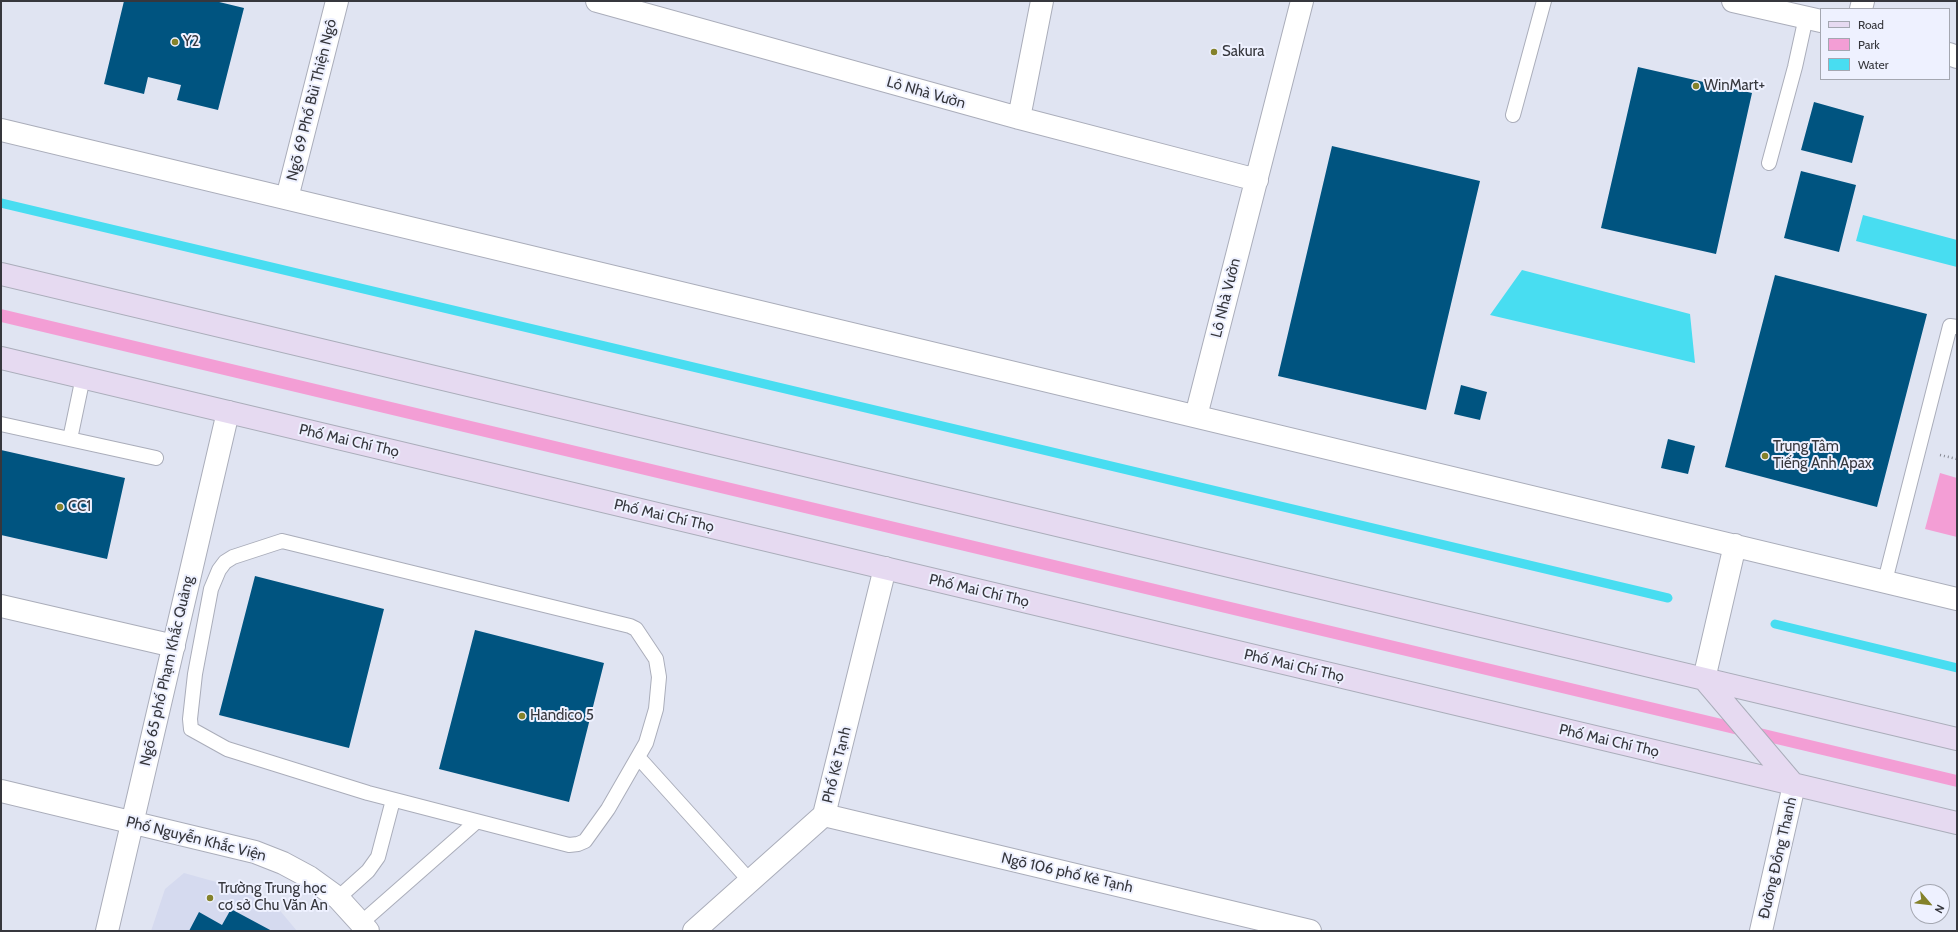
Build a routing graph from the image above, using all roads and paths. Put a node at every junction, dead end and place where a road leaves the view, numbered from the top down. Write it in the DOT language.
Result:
graph roads {
  1 [pos="337,1"];
  2 [pos="597,1"];
  3 [pos="1042,1"];
  4 [pos="1302,1"];
  5 [pos="1544,1"];
  6 [pos="1733,1"];
  7 [pos="1813,19"];
  8 [pos="1514,115"];
  9 [pos="1019,118"];
  10 [pos="1,130"];
  11 [pos="1768,163"];
  12 [pos="1257,180"];
  13 [pos="288,198"];
  14 [pos="1,274"];
  15 [pos="1957,327"];
  16 [pos="1,358"];
  17 [pos="83,377"];
  18 [pos="228,412"];
  19 [pos="1196,416"];
  20 [pos="1,424"];
  21 [pos="70,439"];
  22 [pos="156,458"];
  23 [pos="1735,545"];
  24 [pos="885,568"];
  25 [pos="1885,581"];
  26 [pos="1957,599"];
  27 [pos="1,606"];
  28 [pos="174,646"];
  29 [pos="1704,679"];
  30 [pos="1957,739"];
  31 [pos="638,757"];
  32 [pos="1794,784"];
  33 [pos="1,791"];
  34 [pos="393,800"];
  35 [pos="824,815"];
  36 [pos="476,822"];
  37 [pos="132,823"];
  38 [pos="1957,823"];
  39 [pos="750,881"];
  40 [pos="338,898"];
  41 [pos="364,927"];
  42 [pos="107,931"];
  43 [pos="694,931"];
  44 [pos="1310,931"];
  45 [pos="1761,931"];
  1 -- 13 [label="street, Ngõ 69 Phố Bùi Thiện Ngô"];
  2 -- 9 [label="street, Lô Nhà Vườn"];
  3 -- 9 [label="street"];
  4 -- 12 [label="street, Lô Nhà Vườn"];
  5 -- 8 [label="lane"];
  6 -- 7 [label="street"];
  7 -- 11 [label="lane"];
  9 -- 12 [label="street, Lô Nhà Vườn"];
  10 -- 13 [label="street"];
  12 -- 19 [label="street, Lô Nhà Vườn"];
  13 -- 19 [label="street"];
  14 -- 29 [label="main road"];
  15 -- 25 [label="lane"];
  16 -- 17 [label="main road, Phố Mai Chí Thọ"];
  17 -- 18 [label="main road, Phố Mai Chí Thọ"];
  17 -- 21 [label="lane"];
  18 -- 24 [label="main road, Phố Mai Chí Thọ"];
  18 -- 28 [label="street, Ngõ 65 phố Phạm Khắc Quảng"];
  19 -- 23 [label="street"];
  20 -- 21 [label="lane"];
  21 -- 22 [label="lane"];
  23 -- 25 [label="street"];
  23 -- 29 [label="street"];
  24 -- 32 [label="main road, Phố Mai Chí Thọ"];
  24 -- 35 [label="street, Phố Kẻ Tạnh"];
  25 -- 26 [label="street"];
  27 -- 28 [label="street"];
  28 -- 37 [label="street, Ngõ 65 phố Phạm Khắc Quảng"];
  29 -- 30 [label="main road"];
  29 -- 32 [label="main road"];
  31 -- 34 [label="lane"];
  31 -- 36 [label="lane"];
  31 -- 39 [label="lane"];
  32 -- 38 [label="main road, Phố Mai Chí Thọ"];
  32 -- 45 [label="street, Đường Đồng Thanh"];
  33 -- 37 [label="street, Phố Nguyễn Khắc Viện"];
  34 -- 36 [label="lane"];
  34 -- 40 [label="lane"];
  35 -- 39 [label="street, Phố Kẻ Tạnh"];
  35 -- 44 [label="street, Ngõ 106 phố Kẻ Tạnh"];
  36 -- 41 [label="lane"];
  37 -- 40 [label="street, Phố Nguyễn Khắc Viện"];
  37 -- 42 [label="street, Ngõ 65 phố Phạm Khắc Quảng"];
  39 -- 43 [label="street, Phố Kẻ Tạnh"];
  40 -- 41 [label="street, Phố Nguyễn Khắc Viện"];
}
